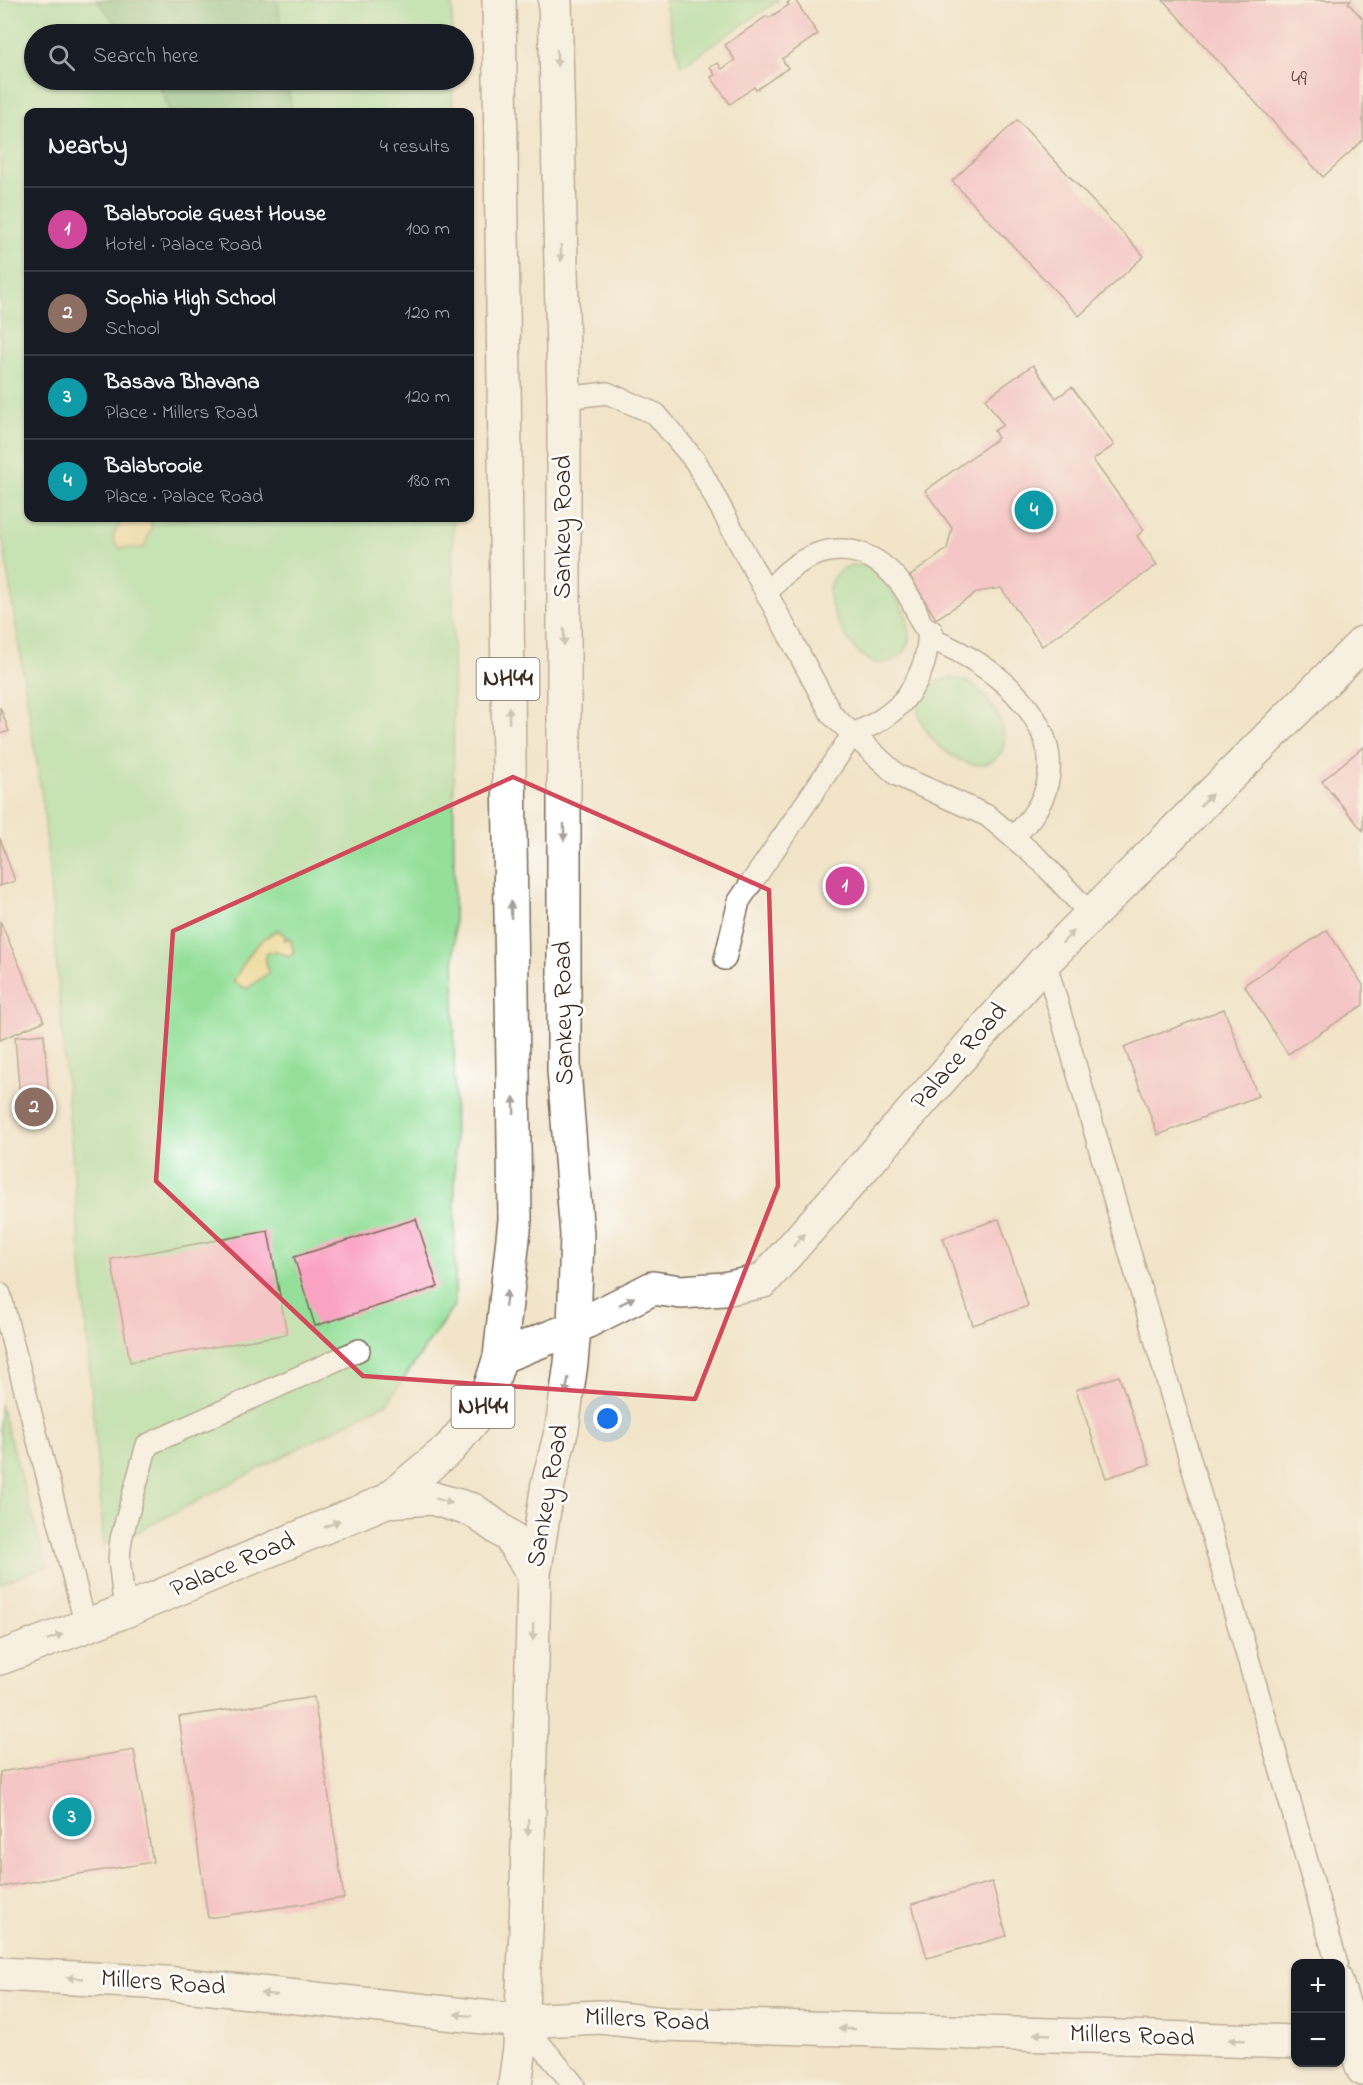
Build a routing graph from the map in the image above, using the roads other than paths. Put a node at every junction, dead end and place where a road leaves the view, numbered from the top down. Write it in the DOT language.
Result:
graph roads {
  1 [pos="500,0"];
  2 [pos="555,0"];
  3 [pos="564,398"];
  4 [pos="767,594"];
  5 [pos="928,638"];
  6 [pos="1363,643"];
  7 [pos="853,734"];
  8 [pos="1013,837"];
  9 [pos="1090,914"];
  10 [pos="724,959"];
  11 [pos="1045,961"];
  12 [pos="0,1294"];
  13 [pos="574,1328"];
  14 [pos="359,1350"];
  15 [pos="500,1357"];
  16 [pos="450,1448"];
  17 [pos="386,1501"];
  18 [pos="534,1574"];
  19 [pos="125,1611"];
  20 [pos="86,1626"];
  21 [pos="0,1658"];
  22 [pos="1336,1959"];
  23 [pos="0,1974"];
  24 [pos="1345,1989"];
  25 [pos="521,2021"];
  26 [pos="1291,2042"];
  27 [pos="1355,2050"];
  28 [pos="515,2085"];
  29 [pos="574,2085"];
  15 -- 1 [label="main road, Sankey Road / NH44, one-way"];
  2 -- 3 [label="main road, Sankey Road, one-way"];
  3 -- 4 [label="lane"];
  3 -- 13 [label="main road, Sankey Road, one-way"];
  4 -- 5 [label="lane"];
  4 -- 7 [label="lane"];
  5 -- 7 [label="lane"];
  5 -- 8 [label="lane"];
  9 -- 6 [label="main road, Palace Road, one-way"];
  7 -- 8 [label="lane"];
  7 -- 10 [label="lane"];
  8 -- 9 [label="lane"];
  11 -- 9 [label="main road, Palace Road, one-way"];
  13 -- 11 [label="main road, Palace Road, one-way"];
  11 -- 22 [label="lane"];
  12 -- 20 [label="lane"];
  13 -- 15 [label="main road, Palace Road"];
  13 -- 18 [label="main road, Sankey Road, one-way"];
  14 -- 19 [label="lane"];
  15 -- 16 [label="main road, Sankey Road / NH44"];
  16 -- 17 [label="main road, Palace Road"];
  17 -- 18 [label="main road, one-way"];
  19 -- 17 [label="main road, Palace Road, one-way"];
  18 -- 25 [label="main road, Sankey Road, one-way"];
  19 -- 20 [label="main road, Palace Road"];
  21 -- 20 [label="main road, Palace Road, one-way"];
  25 -- 23 [label="main road, Millers Road, one-way"];
  24 -- 27 [label="lane"];
  26 -- 25 [label="main road, Millers Road, one-way"];
  25 -- 28 [label="main road, Sankey Road"];
  25 -- 29 [label="lane"];
}
